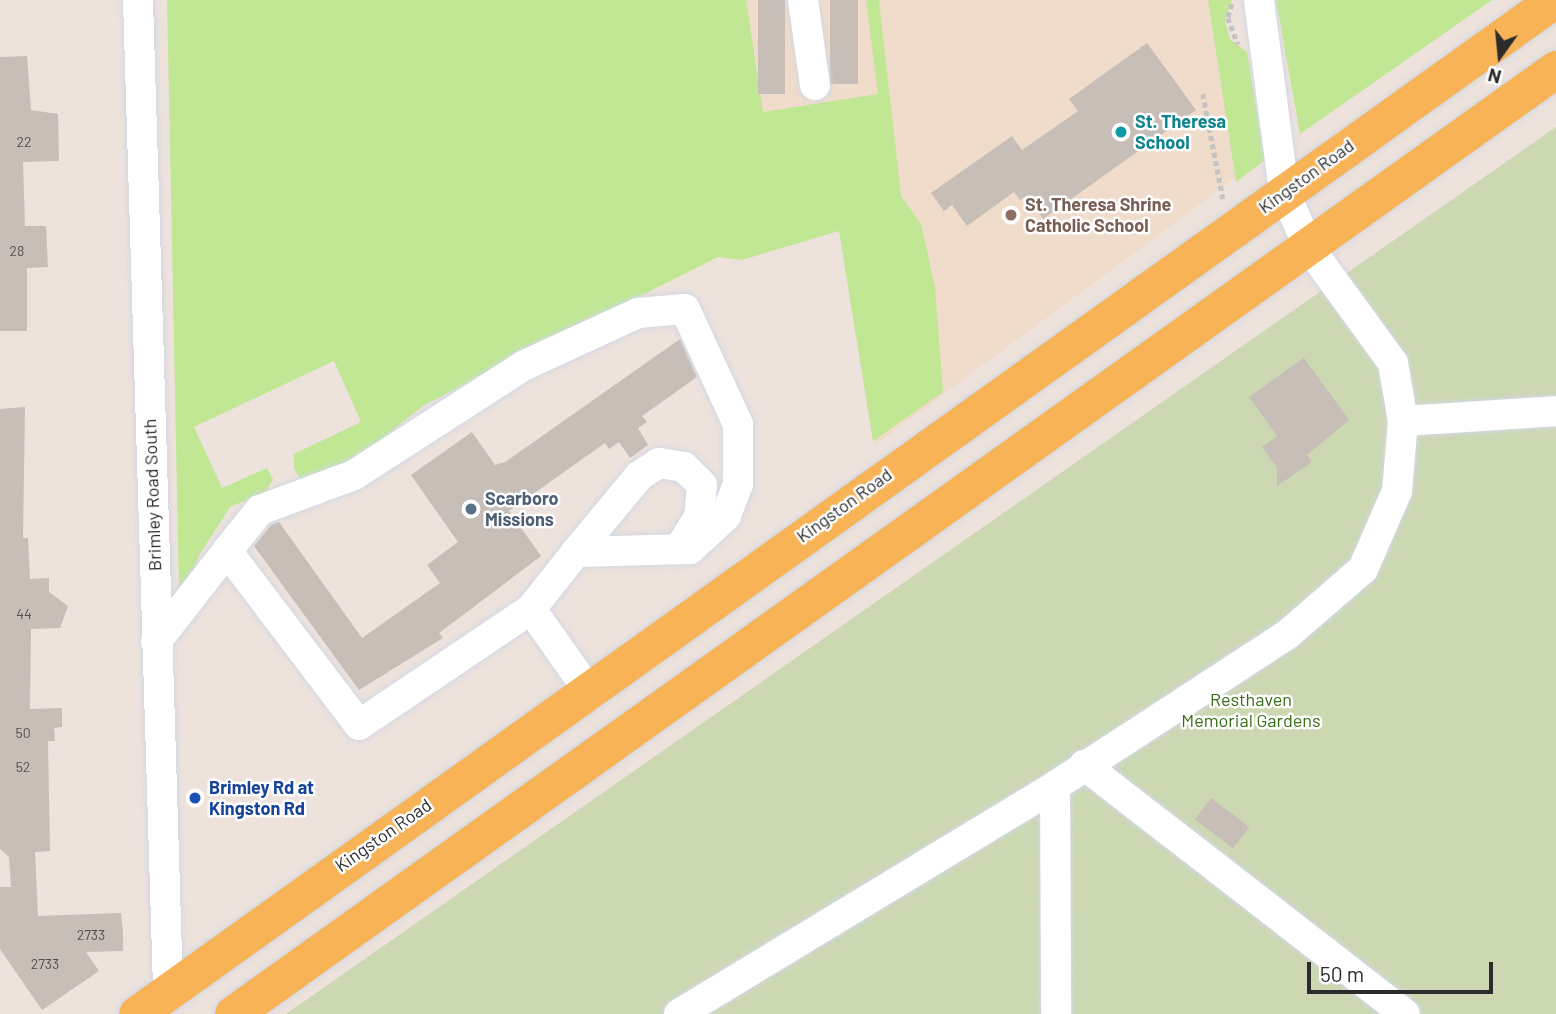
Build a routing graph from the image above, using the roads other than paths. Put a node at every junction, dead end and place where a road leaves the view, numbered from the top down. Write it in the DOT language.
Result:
graph roads {
  1 [pos="138,0"];
  2 [pos="803,0"];
  3 [pos="1259,0"];
  4 [pos="1554,0"];
  5 [pos="1556,69"];
  6 [pos="815,85"];
  7 [pos="1284,191"];
  8 [pos="1308,246"];
  9 [pos="1556,411"];
  10 [pos="1403,421"];
  11 [pos="227,551"];
  12 [pos="576,552"];
  13 [pos="677,552"];
  14 [pos="531,609"];
  15 [pos="156,642"];
  16 [pos="588,690"];
  17 [pos="1084,765"];
  18 [pos="1055,786"];
  19 [pos="168,1002"];
  20 [pos="137,1014"];
  21 [pos="233,1014"];
  22 [pos="679,1014"];
  23 [pos="1056,1014"];
  24 [pos="1405,1014"];
  1 -- 15 [label="street, Brimley Road South"];
  2 -- 6 [label="street"];
  3 -- 7 [label="street"];
  4 -- 7 [label="main road, Kingston Road"];
  5 -- 8 [label="main road"];
  7 -- 8 [label="street"];
  7 -- 16 [label="main road, Kingston Road"];
  8 -- 10 [label="street"];
  8 -- 21 [label="main road"];
  9 -- 10 [label="street"];
  10 -- 17 [label="street"];
  11 -- 13 [label="street"];
  11 -- 14 [label="street"];
  11 -- 15 [label="street"];
  12 -- 13 [label="street"];
  12 -- 13 [label="street"];
  12 -- 14 [label="street"];
  14 -- 16 [label="street"];
  15 -- 19 [label="street, Brimley Road South"];
  16 -- 19 [label="main road, Kingston Road"];
  17 -- 18 [label="street"];
  17 -- 24 [label="street"];
  18 -- 22 [label="street"];
  18 -- 23 [label="street"];
  19 -- 20 [label="main road, Kingston Road"];
}
